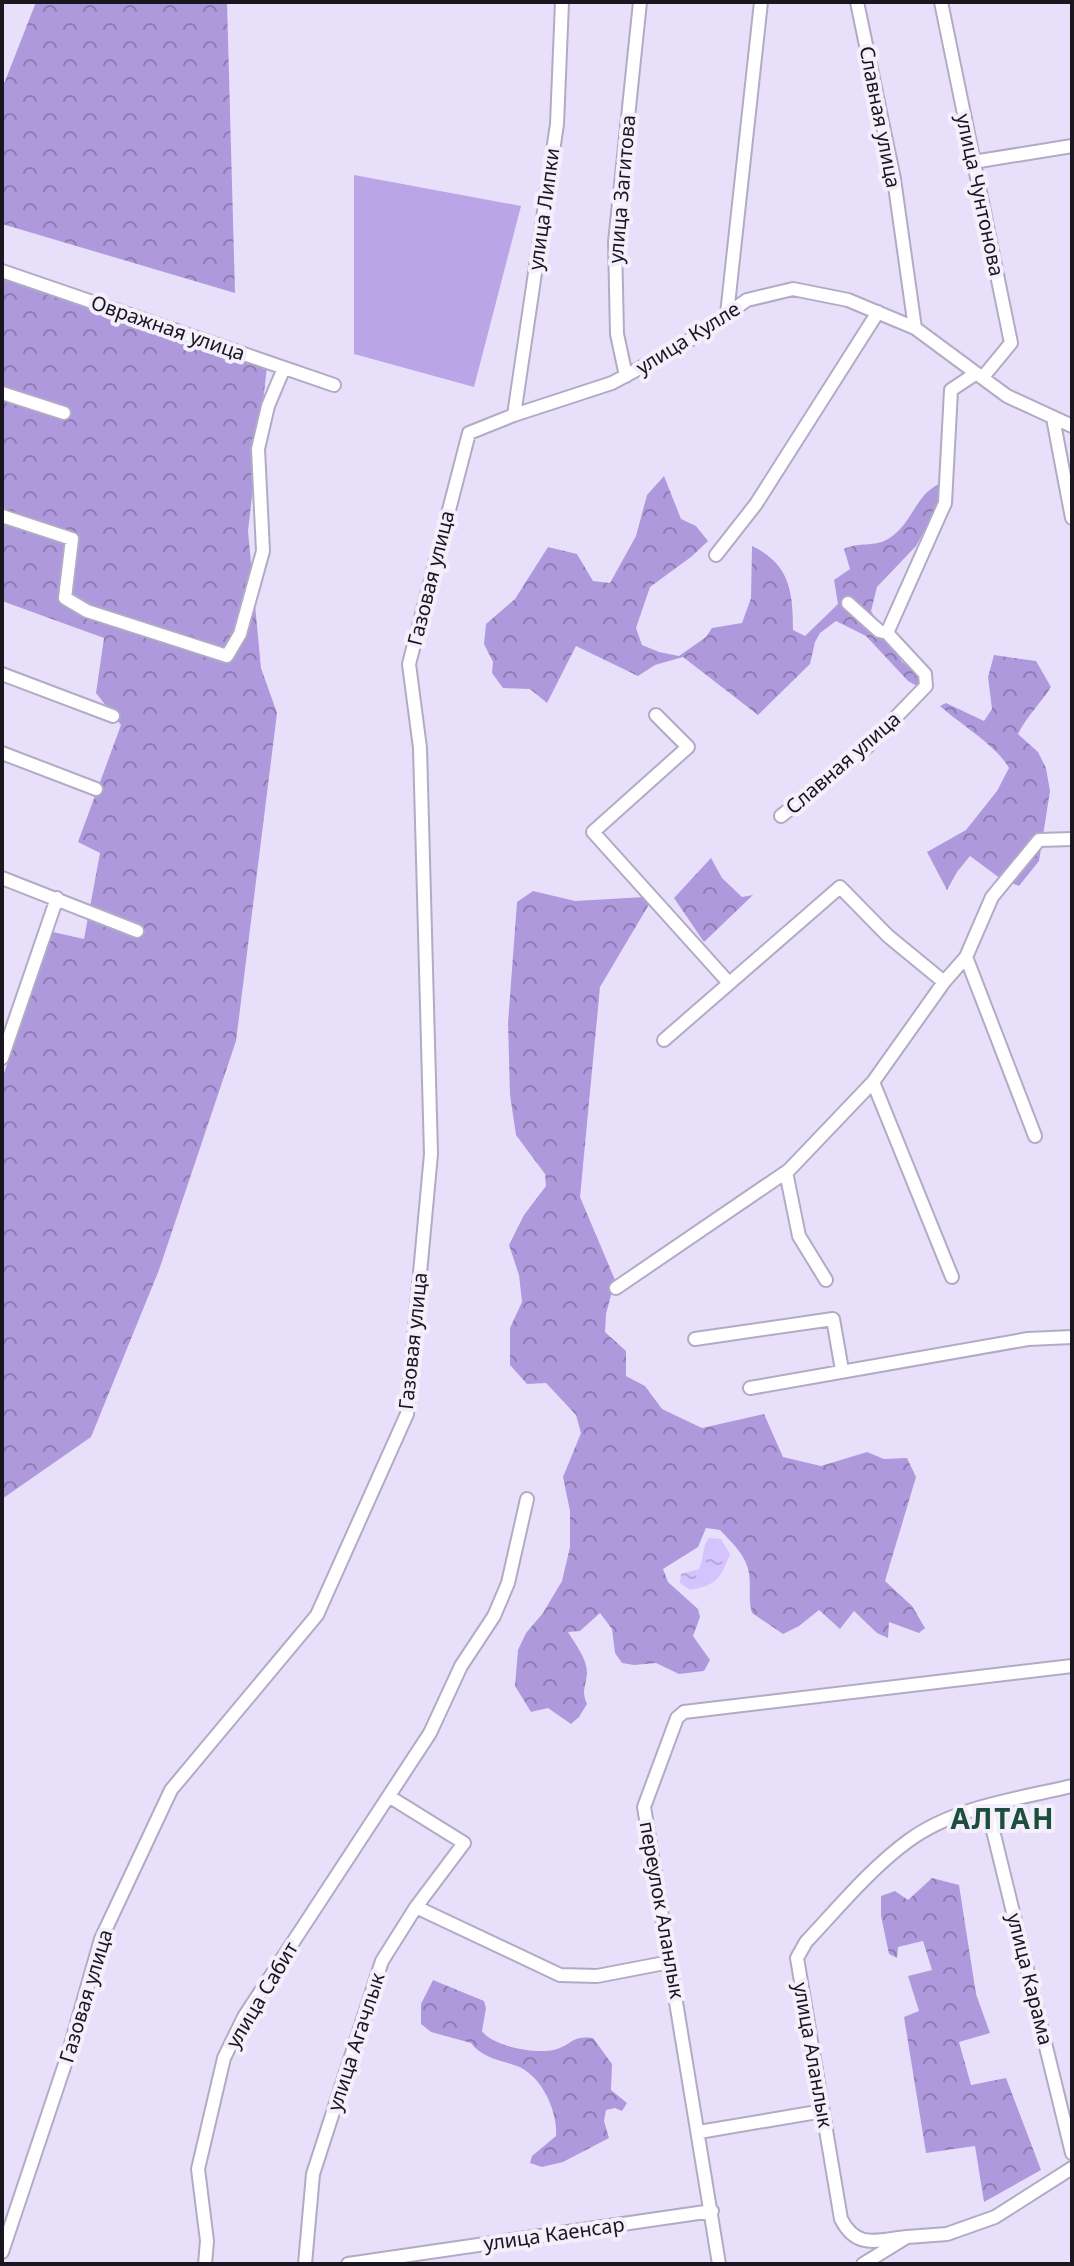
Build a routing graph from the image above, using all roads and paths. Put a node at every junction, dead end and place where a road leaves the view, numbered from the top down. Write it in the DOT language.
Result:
graph roads {
  1 [pos="562,2"];
  2 [pos="640,2"];
  3 [pos="761,2"];
  4 [pos="857,2"];
  5 [pos="941,2"];
  6 [pos="1072,146"];
  7 [pos="973,162"];
  8 [pos="2,271"];
  9 [pos="878,312"];
  10 [pos="727,314"];
  11 [pos="915,328"];
  12 [pos="284,368"];
  13 [pos="626,376"];
  14 [pos="979,376"];
  15 [pos="334,385"];
  16 [pos="2,393"];
  17 [pos="64,413"];
  18 [pos="514,415"];
  19 [pos="1053,418"];
  20 [pos="1072,426"];
  21 [pos="469,433"];
  22 [pos="2,516"];
  23 [pos="1072,518"];
  24 [pos="716,555"];
  25 [pos="848,603"];
  26 [pos="887,633"];
  27 [pos="2,674"];
  28 [pos="656,715"];
  29 [pos="113,716"];
  30 [pos="2,753"];
  31 [pos="96,789"];
  32 [pos="781,816"];
  33 [pos="1072,839"];
  34 [pos="2,878"];
  35 [pos="57,898"];
  36 [pos="137,931"];
  37 [pos="966,957"];
  38 [pos="944,982"];
  39 [pos="729,983"];
  40 [pos="664,1040"];
  41 [pos="2,1058"];
  42 [pos="873,1082"];
  43 [pos="1035,1136"];
  44 [pos="786,1172"];
  45 [pos="952,1277"];
  46 [pos="826,1280"];
  47 [pos="616,1288"];
  48 [pos="1072,1337"];
  49 [pos="695,1339"];
  50 [pos="842,1370"];
  51 [pos="750,1388"];
  52 [pos="527,1499"];
  53 [pos="1072,1666"];
  54 [pos="1072,1786"];
  55 [pos="390,1797"];
  56 [pos="987,1806"];
  57 [pos="416,1907"];
  58 [pos="670,1962"];
  59 [pos="823,2111"];
  60 [pos="699,2132"];
  61 [pos="1072,2153"];
  62 [pos="1072,2168"];
  63 [pos="712,2211"];
  64 [pos="907,2237"];
  65 [pos="2,2252"];
  66 [pos="205,2264"];
  67 [pos="305,2264"];
  68 [pos="348,2264"];
  69 [pos="719,2264"];
  70 [pos="863,2264"];
  1 -- 18 [label="street, улица Липки"];
  2 -- 13 [label="street, улица Загитова"];
  3 -- 10 [label="street"];
  4 -- 11 [label="street, Славная улица"];
  5 -- 7 [label="street, улица Чунтонова"];
  6 -- 7 [label="street"];
  7 -- 14 [label="street, улица Чунтонова"];
  8 -- 12 [label="street, Овражная улица"];
  9 -- 10 [label="street, улица Кулле"];
  9 -- 11 [label="street, улица Кулле"];
  9 -- 24 [label="street"];
  10 -- 13 [label="street, улица Кулле"];
  11 -- 14 [label="street, улица Кулле"];
  12 -- 15 [label="street, Овражная улица"];
  12 -- 22 [label="street"];
  13 -- 18 [label="street, улица Кулле"];
  14 -- 19 [label="street, улица Кулле"];
  14 -- 26 [label="street"];
  16 -- 17 [label="street"];
  18 -- 21 [label="street, улица Кулле"];
  19 -- 20 [label="street, улица Кулле"];
  19 -- 23 [label="street"];
  21 -- 65 [label="street, Газовая улица"];
  25 -- 26 [label="street"];
  26 -- 32 [label="street, Славная улица"];
  27 -- 29 [label="street"];
  28 -- 39 [label="street"];
  30 -- 31 [label="street"];
  33 -- 37 [label="street"];
  34 -- 35 [label="street"];
  35 -- 36 [label="street"];
  35 -- 41 [label="street"];
  37 -- 38 [label="street"];
  37 -- 43 [label="street"];
  38 -- 39 [label="street"];
  38 -- 42 [label="street"];
  39 -- 40 [label="street"];
  42 -- 44 [label="street"];
  42 -- 45 [label="street"];
  44 -- 46 [label="street"];
  44 -- 47 [label="street"];
  48 -- 50 [label="street"];
  49 -- 50 [label="street"];
  50 -- 51 [label="street"];
  52 -- 55 [label="street, улица Сабит"];
  53 -- 58 [label="street, переулок Аланлык"];
  54 -- 56 [label="street, улица Аланлык"];
  55 -- 57 [label="street, улица Агачлык"];
  55 -- 66 [label="street, улица Сабит"];
  56 -- 59 [label="street, улица Аланлык"];
  56 -- 61 [label="street, улица Карама"];
  57 -- 58 [label="street"];
  57 -- 67 [label="street, улица Агачлык"];
  58 -- 60 [label="street, переулок Аланлык"];
  59 -- 60 [label="street"];
  59 -- 64 [label="street, улица Аланлык"];
  60 -- 63 [label="street, переулок Аланлык"];
  62 -- 64 [label="street"];
  63 -- 68 [label="street, улица Каенсар"];
  63 -- 69 [label="street, переулок Аланлык"];
  64 -- 70 [label="street"];
}
